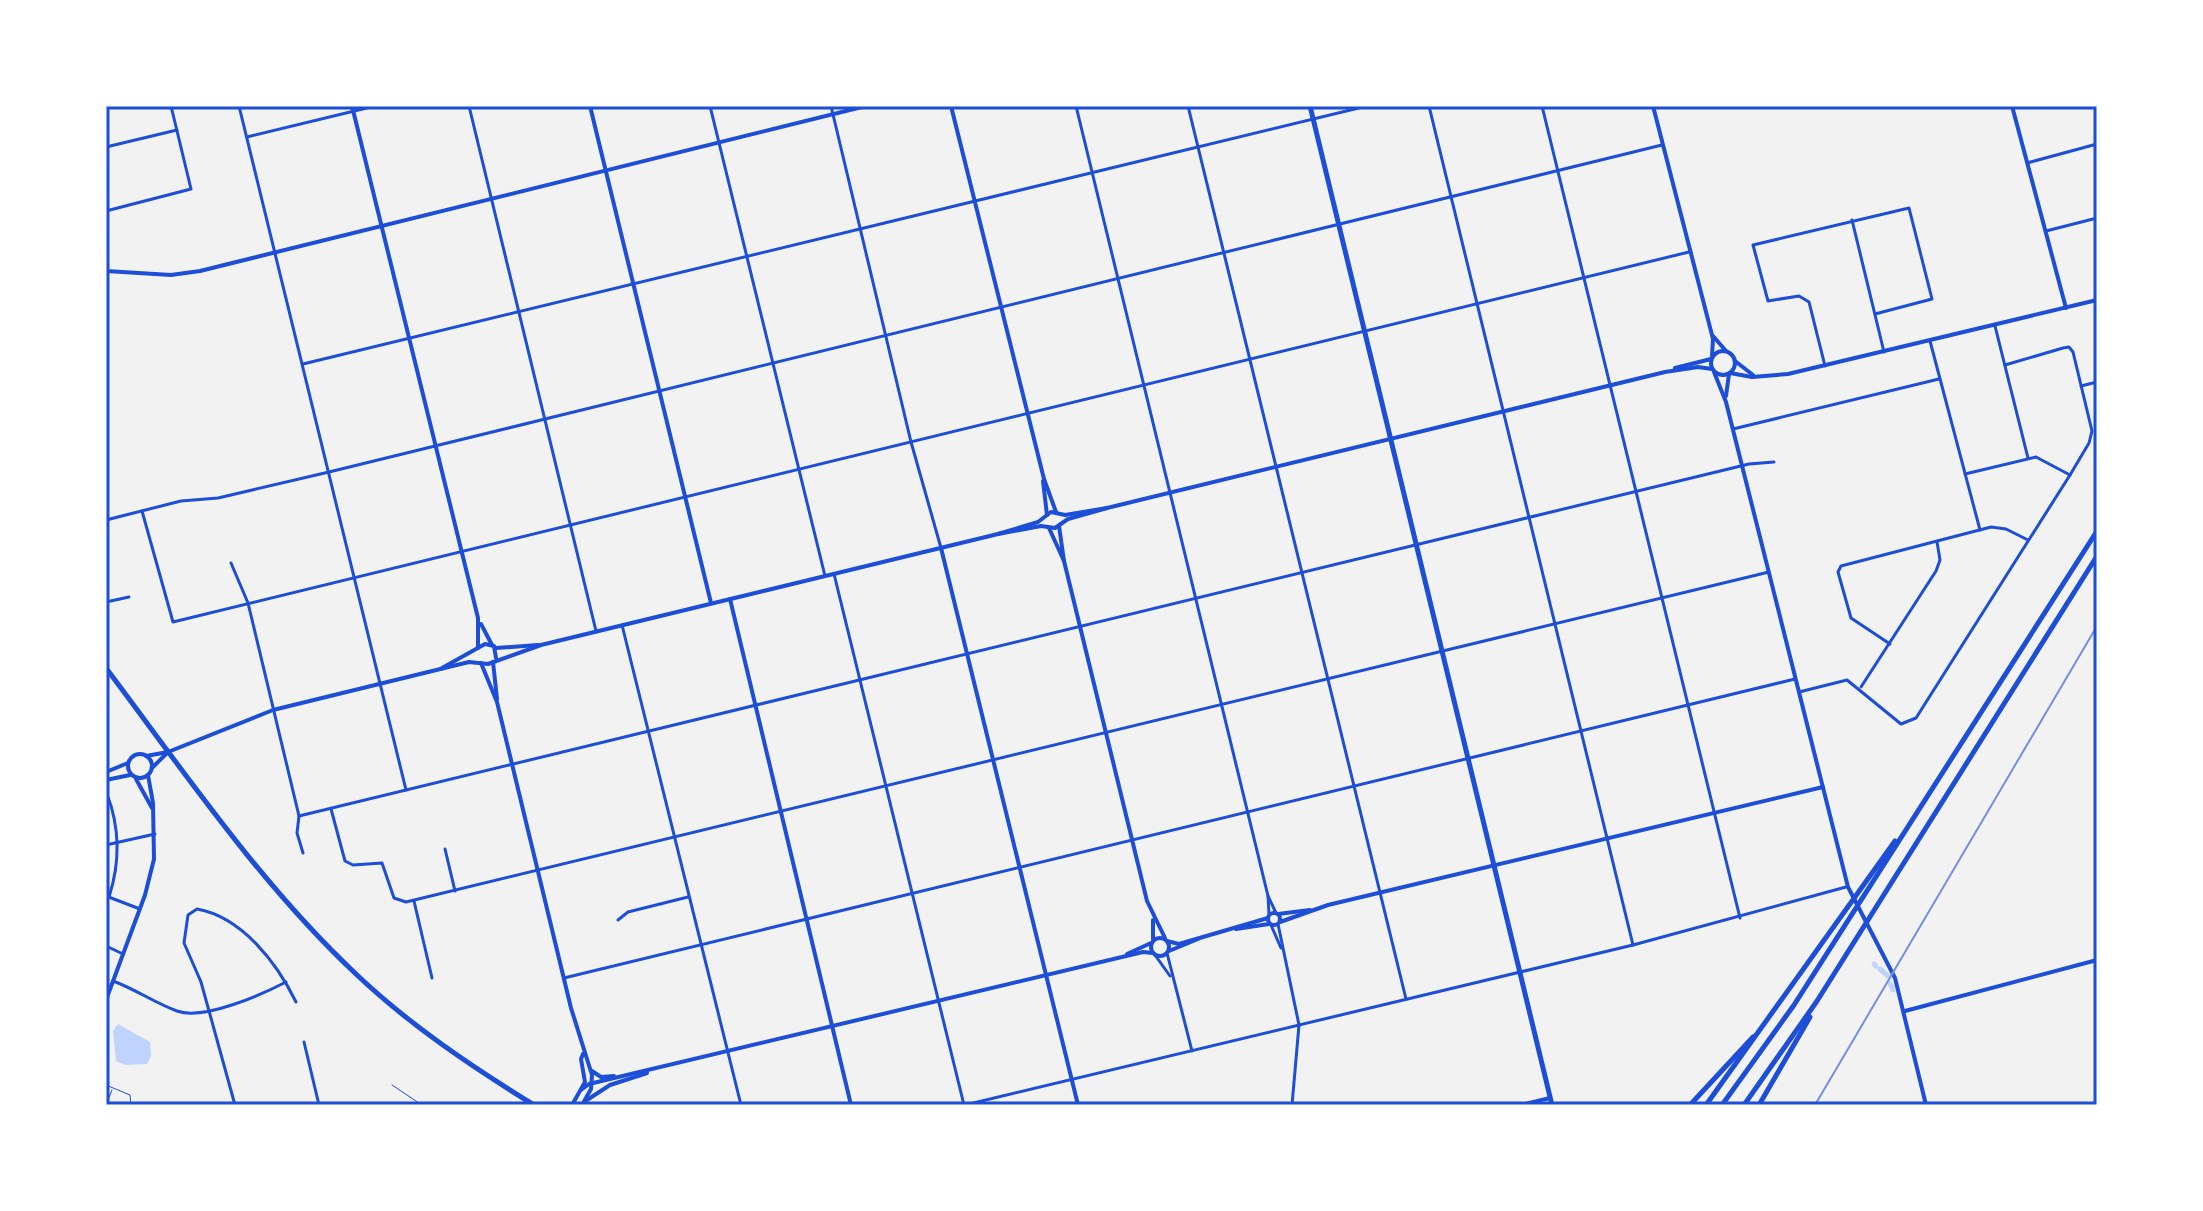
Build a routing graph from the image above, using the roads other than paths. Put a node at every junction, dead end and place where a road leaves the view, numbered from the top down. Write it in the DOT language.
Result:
graph roads {
  1 [pos="171,106"];
  2 [pos="239,106"];
  3 [pos="375,106"];
  4 [pos="469,106"];
  5 [pos="590,106"];
  6 [pos="710,106"];
  7 [pos="831,106"];
  8 [pos="866,106"];
  9 [pos="951,106"];
  10 [pos="1076,106"];
  11 [pos="1188,106"];
  12 [pos="1310,106"];
  13 [pos="1367,106"];
  14 [pos="1429,106"];
  15 [pos="1542,106"];
  16 [pos="1653,106"];
  17 [pos="2012,106"];
  18 [pos="353,109"];
  19 [pos="833,114"];
  20 [pos="1313,120"];
  21 [pos="177,130"];
  22 [pos="247,137"];
  23 [pos="719,143"];
  24 [pos="2097,144"];
  25 [pos="1662,145"];
  26 [pos="106,147"];
  27 [pos="1198,147"];
  28 [pos="2027,163"];
  29 [pos="606,171"];
  30 [pos="1092,172"];
  31 [pos="1558,172"];
  32 [pos="1453,198"];
  33 [pos="491,199"];
  34 [pos="976,200"];
  35 [pos="106,211"];
  36 [pos="2097,218"];
  37 [pos="1852,220"];
  38 [pos="381,225"];
  39 [pos="1338,225"];
  40 [pos="860,229"];
  41 [pos="2046,231"];
  42 [pos="1689,252"];
  43 [pos="276,253"];
  44 [pos="1224,253"];
  45 [pos="747,256"];
  46 [pos="106,271"];
  47 [pos="1584,278"];
  48 [pos="1118,279"];
  49 [pos="634,284"];
  50 [pos="2097,300"];
  51 [pos="1477,304"];
  52 [pos="1002,308"];
  53 [pos="2066,308"];
  54 [pos="517,312"];
  55 [pos="1875,314"];
  56 [pos="1995,326"];
  57 [pos="1364,331"];
  58 [pos="1712,335"];
  59 [pos="885,336"];
  60 [pos="409,338"];
  61 [pos="1930,341"];
  62 [pos="1726,351"];
  63 [pos="1884,352"];
  64 [pos="1712,357"];
  65 [pos="1250,360"];
  66 [pos="1735,360"];
  67 [pos="774,363"];
  68 [pos="303,364"];
  69 [pos="2005,365"];
  70 [pos="1825,366"];
  71 [pos="1713,371"];
  72 [pos="1665,372"];
  73 [pos="1729,374"];
  74 [pos="1759,377"];
  75 [pos="1939,379"];
  76 [pos="2097,382"];
  77 [pos="1145,385"];
  78 [pos="1610,385"];
  79 [pos="2081,386"];
  80 [pos="659,391"];
  81 [pos="1726,402"];
  82 [pos="1504,411"];
  83 [pos="1027,414"];
  84 [pos="545,419"];
  85 [pos="1733,429"];
  86 [pos="1389,439"];
  87 [pos="911,442"];
  88 [pos="435,445"];
  89 [pos="2028,458"];
  90 [pos="1774,462"];
  91 [pos="1277,466"];
  92 [pos="1743,466"];
  93 [pos="799,470"];
  94 [pos="329,472"];
  95 [pos="1965,474"];
  96 [pos="2070,475"];
  97 [pos="1044,479"];
  98 [pos="1171,492"];
  99 [pos="1636,492"];
  100 [pos="684,498"];
  101 [pos="1107,508"];
  102 [pos="142,511"];
  103 [pos="1057,513"];
  104 [pos="1046,516"];
  105 [pos="1530,518"];
  106 [pos="106,520"];
  107 [pos="1060,524"];
  108 [pos="571,525"];
  109 [pos="1048,527"];
  110 [pos="1980,530"];
  111 [pos="2097,531"];
  112 [pos="998,534"];
  113 [pos="2028,540"];
  114 [pos="1937,542"];
  115 [pos="1415,546"];
  116 [pos="941,548"];
  117 [pos="461,551"];
  118 [pos="2097,556"];
  119 [pos="1064,561"];
  120 [pos="231,563"];
  121 [pos="1769,572"];
  122 [pos="1302,573"];
  123 [pos="834,574"];
  124 [pos="825,576"];
  125 [pos="354,577"];
  126 [pos="129,597"];
  127 [pos="1662,598"];
  128 [pos="730,599"];
  129 [pos="1197,599"];
  130 [pos="106,602"];
  131 [pos="248,603"];
  132 [pos="711,603"];
  133 [pos="478,618"];
  134 [pos="1557,624"];
  135 [pos="622,625"];
  136 [pos="1081,628"];
  137 [pos="596,631"];
  138 [pos="1890,644"];
  139 [pos="541,645"];
  140 [pos="494,646"];
  141 [pos="478,648"];
  142 [pos="1441,652"];
  143 [pos="968,654"];
  144 [pos="494,661"];
  145 [pos="480,662"];
  146 [pos="106,668"];
  147 [pos="440,669"];
  148 [pos="1795,679"];
  149 [pos="861,680"];
  150 [pos="1328,680"];
  151 [pos="380,683"];
  152 [pos="1860,688"];
  153 [pos="1799,692"];
  154 [pos="497,702"];
  155 [pos="1222,705"];
  156 [pos="756,706"];
  157 [pos="1688,706"];
  158 [pos="273,710"];
  159 [pos="649,731"];
  160 [pos="1584,732"];
  161 [pos="1107,733"];
  162 [pos="168,752"];
  163 [pos="146,756"];
  164 [pos="1467,759"];
  165 [pos="994,760"];
  166 [pos="128,763"];
  167 [pos="512,765"];
  168 [pos="152,768"];
  169 [pos="106,772"];
  170 [pos="148,775"];
  171 [pos="134,776"];
  172 [pos="106,780"];
  173 [pos="887,786"];
  174 [pos="1354,786"];
  175 [pos="1823,787"];
  176 [pos="406,790"];
  177 [pos="107,794"];
  178 [pos="113,808"];
  179 [pos="152,808"];
  180 [pos="331,809"];
  181 [pos="106,811"];
  182 [pos="782,812"];
  183 [pos="1248,812"];
  184 [pos="1714,812"];
  185 [pos="299,816"];
  186 [pos="1913,818"];
  187 [pos="155,834"];
  188 [pos="675,837"];
  189 [pos="1609,838"];
  190 [pos="1133,840"];
  191 [pos="118,842"];
  192 [pos="106,845"];
  193 [pos="445,849"];
  194 [pos="303,853"];
  195 [pos="1493,865"];
  196 [pos="1020,868"];
  197 [pos="538,871"];
  198 [pos="1848,887"];
  199 [pos="455,891"];
  200 [pos="1380,893"];
  201 [pos="913,894"];
  202 [pos="1268,896"];
  203 [pos="108,897"];
  204 [pos="688,897"];
  205 [pos="414,901"];
  206 [pos="140,909"];
  207 [pos="1310,910"];
  208 [pos="1277,914"];
  209 [pos="1268,916"];
  210 [pos="1153,917"];
  211 [pos="1740,918"];
  212 [pos="807,919"];
  213 [pos="618,920"];
  214 [pos="1279,923"];
  215 [pos="1270,925"];
  216 [pos="1234,929"];
  217 [pos="1200,938"];
  218 [pos="1166,939"];
  219 [pos="1152,941"];
  220 [pos="700,945"];
  221 [pos="1633,945"];
  222 [pos="106,946"];
  223 [pos="1281,948"];
  224 [pos="1167,952"];
  225 [pos="123,954"];
  226 [pos="1154,954"];
  227 [pos="1125,955"];
  228 [pos="2097,960"];
  229 [pos="1519,973"];
  230 [pos="1046,974"];
  231 [pos="1170,976"];
  232 [pos="432,978"];
  233 [pos="564,978"];
  234 [pos="113,981"];
  235 [pos="286,982"];
  236 [pos="1406,999"];
  237 [pos="106,1000"];
  238 [pos="939,1000"];
  239 [pos="1817,1001"];
  240 [pos="296,1002"];
  241 [pos="208,1009"];
  242 [pos="1905,1011"];
  243 [pos="1299,1025"];
  244 [pos="832,1026"];
  245 [pos="1754,1036"];
  246 [pos="304,1042"];
  247 [pos="728,1051"];
  248 [pos="1192,1051"];
  249 [pos="583,1054"];
  250 [pos="591,1070"];
  251 [pos="653,1070"];
  252 [pos="585,1077"];
  253 [pos="620,1077"];
  254 [pos="1072,1080"];
  255 [pos="593,1083"];
  256 [pos="106,1085"];
  257 [pos="392,1085"];
  258 [pos="610,1085"];
  259 [pos="113,1088"];
  260 [pos="581,1090"];
  261 [pos="1552,1102"];
  262 [pos="583,1104"];
  263 [pos="106,1105"];
  264 [pos="131,1105"];
  265 [pos="235,1105"];
  266 [pos="319,1105"];
  267 [pos="422,1105"];
  268 [pos="534,1105"];
  269 [pos="572,1105"];
  270 [pos="741,1105"];
  271 [pos="851,1105"];
  272 [pos="965,1105"];
  273 [pos="1078,1105"];
  274 [pos="1292,1105"];
  275 [pos="1521,1105"];
  276 [pos="1690,1105"];
  277 [pos="1706,1105"];
  278 [pos="1722,1105"];
  279 [pos="1744,1105"];
  280 [pos="1761,1105"];
  281 [pos="1926,1105"];
  1 -- 21 [label="street"];
  2 -- 22 [label="street"];
  3 -- 18 [label="street"];
  4 -- 33 [label="street"];
  5 -- 29 [label="street"];
  6 -- 23 [label="street"];
  7 -- 19 [label="street"];
  8 -- 19 [label="street"];
  9 -- 34 [label="street"];
  10 -- 30 [label="street"];
  11 -- 27 [label="street"];
  12 -- 20 [label="main road"];
  13 -- 20 [label="street"];
  14 -- 32 [label="street"];
  15 -- 31 [label="street"];
  16 -- 25 [label="street"];
  17 -- 28 [label="street"];
  18 -- 22 [label="street"];
  18 -- 38 [label="street"];
  19 -- 23 [label="street"];
  19 -- 40 [label="street"];
  20 -- 27 [label="street"];
  20 -- 39 [label="main road"];
  21 -- 26 [label="street"];
  21 -- 35 [label="street"];
  22 -- 43 [label="street"];
  23 -- 29 [label="street"];
  23 -- 45 [label="street"];
  24 -- 28 [label="street"];
  25 -- 31 [label="street"];
  25 -- 42 [label="street"];
  27 -- 30 [label="street"];
  27 -- 44 [label="street"];
  28 -- 41 [label="street"];
  29 -- 33 [label="street"];
  29 -- 49 [label="street"];
  30 -- 34 [label="street"];
  30 -- 48 [label="street"];
  31 -- 32 [label="street"];
  31 -- 47 [label="street"];
  32 -- 39 [label="street"];
  32 -- 51 [label="street"];
  33 -- 38 [label="street"];
  33 -- 54 [label="street"];
  34 -- 40 [label="street"];
  34 -- 52 [label="street"];
  36 -- 41 [label="street"];
  37 -- 55 [label="street"];
  37 -- 55 [label="street"];
  37 -- 70 [label="street"];
  38 -- 43 [label="street"];
  38 -- 60 [label="street"];
  39 -- 44 [label="street"];
  39 -- 57 [label="main road"];
  40 -- 45 [label="street"];
  40 -- 59 [label="street"];
  41 -- 53 [label="street"];
  42 -- 47 [label="street"];
  42 -- 58 [label="street"];
  43 -- 46 [label="street"];
  43 -- 68 [label="street"];
  44 -- 48 [label="street"];
  44 -- 65 [label="street"];
  45 -- 49 [label="street"];
  45 -- 67 [label="street"];
  47 -- 51 [label="street"];
  47 -- 78 [label="street"];
  48 -- 52 [label="street"];
  48 -- 77 [label="street"];
  49 -- 54 [label="street"];
  49 -- 80 [label="street"];
  50 -- 53 [label="street"];
  51 -- 57 [label="street"];
  51 -- 82 [label="street"];
  52 -- 59 [label="street"];
  52 -- 83 [label="street"];
  53 -- 56 [label="street"];
  54 -- 60 [label="street"];
  54 -- 84 [label="street"];
  55 -- 63 [label="street"];
  56 -- 61 [label="street"];
  56 -- 69 [label="street"];
  57 -- 65 [label="street"];
  57 -- 86 [label="main road"];
  58 -- 62 [label="street"];
  58 -- 64 [label="street"];
  59 -- 67 [label="street"];
  59 -- 87 [label="street"];
  60 -- 68 [label="street"];
  60 -- 88 [label="street"];
  61 -- 63 [label="street"];
  61 -- 75 [label="street"];
  62 -- 64 [label="street"];
  62 -- 66 [label="street"];
  63 -- 70 [label="street"];
  64 -- 71 [label="street"];
  64 -- 72 [label="street"];
  65 -- 77 [label="street"];
  65 -- 91 [label="street"];
  66 -- 73 [label="street"];
  66 -- 74 [label="street"];
  67 -- 80 [label="street"];
  67 -- 93 [label="street"];
  68 -- 94 [label="street"];
  69 -- 79 [label="street"];
  69 -- 89 [label="street"];
  70 -- 74 [label="street"];
  71 -- 72 [label="street"];
  71 -- 73 [label="street"];
  71 -- 81 [label="street"];
  72 -- 78 [label="street"];
  73 -- 74 [label="street"];
  73 -- 81 [label="street"];
  75 -- 85 [label="street"];
  75 -- 95 [label="street"];
  76 -- 79 [label="street"];
  77 -- 83 [label="street"];
  77 -- 98 [label="street"];
  78 -- 82 [label="street"];
  78 -- 99 [label="street"];
  79 -- 96 [label="street"];
  80 -- 84 [label="street"];
  80 -- 100 [label="street"];
  81 -- 85 [label="street"];
  82 -- 86 [label="street"];
  82 -- 105 [label="street"];
  83 -- 87 [label="street"];
  83 -- 97 [label="street"];
  84 -- 88 [label="street"];
  84 -- 108 [label="street"];
  85 -- 92 [label="street"];
  86 -- 91 [label="street"];
  86 -- 115 [label="main road"];
  87 -- 93 [label="street"];
  87 -- 116 [label="street"];
  88 -- 94 [label="street"];
  88 -- 117 [label="street"];
  89 -- 95 [label="street"];
  89 -- 96 [label="street"];
  90 -- 92 [label="street"];
  91 -- 98 [label="street"];
  91 -- 122 [label="street"];
  92 -- 99 [label="street"];
  92 -- 121 [label="street"];
  93 -- 100 [label="street"];
  93 -- 124 [label="street"];
  94 -- 102 [label="street"];
  94 -- 125 [label="street"];
  95 -- 110 [label="street"];
  96 -- 113 [label="street"];
  97 -- 103 [label="street"];
  97 -- 104 [label="street"];
  98 -- 101 [label="street"];
  98 -- 129 [label="street"];
  99 -- 105 [label="street"];
  99 -- 127 [label="street"];
  100 -- 108 [label="street"];
  100 -- 132 [label="street"];
  101 -- 103 [label="street"];
  101 -- 107 [label="street"];
  102 -- 106 [label="street"];
  102 -- 131 [label="street"];
  103 -- 104 [label="street"];
  103 -- 107 [label="street"];
  104 -- 109 [label="street"];
  104 -- 112 [label="street"];
  105 -- 115 [label="street"];
  105 -- 134 [label="street"];
  107 -- 109 [label="street"];
  107 -- 119 [label="street"];
  108 -- 117 [label="street"];
  108 -- 137 [label="street"];
  109 -- 112 [label="street"];
  109 -- 119 [label="street"];
  110 -- 113 [label="street"];
  110 -- 114 [label="street"];
  111 -- 186 [label="main road"];
  112 -- 116 [label="street"];
  113 -- 152 [label="street"];
  114 -- 138 [label="street"];
  114 -- 138 [label="street"];
  115 -- 122 [label="street"];
  115 -- 142 [label="main road"];
  116 -- 123 [label="street"];
  116 -- 143 [label="street"];
  117 -- 125 [label="street"];
  117 -- 133 [label="street"];
  118 -- 239 [label="main road"];
  119 -- 136 [label="street"];
  120 -- 131 [label="street"];
  121 -- 127 [label="street"];
  121 -- 148 [label="street"];
  122 -- 129 [label="street"];
  122 -- 150 [label="street"];
  123 -- 124 [label="street"];
  123 -- 149 [label="street"];
  124 -- 128 [label="street"];
  125 -- 131 [label="street"];
  125 -- 151 [label="street"];
  126 -- 130 [label="street"];
  127 -- 134 [label="street"];
  127 -- 157 [label="street"];
  128 -- 132 [label="street"];
  128 -- 156 [label="street"];
  129 -- 136 [label="street"];
  129 -- 155 [label="street"];
  131 -- 158 [label="street"];
  132 -- 135 [label="street"];
  133 -- 140 [label="street"];
  133 -- 141 [label="street"];
  134 -- 142 [label="street"];
  134 -- 160 [label="street"];
  135 -- 137 [label="street"];
  135 -- 159 [label="street"];
  136 -- 143 [label="street"];
  136 -- 161 [label="street"];
  137 -- 139 [label="street"];
  138 -- 152 [label="street"];
  139 -- 140 [label="street"];
  139 -- 144 [label="street"];
  140 -- 141 [label="street"];
  140 -- 144 [label="street"];
  141 -- 145 [label="street"];
  141 -- 147 [label="street"];
  142 -- 150 [label="street"];
  142 -- 164 [label="main road"];
  143 -- 149 [label="street"];
  143 -- 165 [label="street"];
  144 -- 145 [label="street"];
  144 -- 154 [label="street"];
  145 -- 147 [label="street"];
  145 -- 154 [label="street"];
  146 -- 268 [label="main road"];
  147 -- 151 [label="street"];
  148 -- 153 [label="street"];
  148 -- 157 [label="street"];
  149 -- 156 [label="street"];
  149 -- 173 [label="street"];
  150 -- 155 [label="street"];
  150 -- 174 [label="street"];
  151 -- 158 [label="street"];
  151 -- 176 [label="street"];
  152 -- 153 [label="street"];
  153 -- 175 [label="street"];
  154 -- 167 [label="street"];
  155 -- 161 [label="street"];
  155 -- 183 [label="street"];
  156 -- 159 [label="street"];
  156 -- 182 [label="street"];
  157 -- 160 [label="street"];
  157 -- 184 [label="street"];
  158 -- 162 [label="street"];
  158 -- 185 [label="street"];
  159 -- 167 [label="street"];
  159 -- 188 [label="street"];
  160 -- 164 [label="street"];
  160 -- 189 [label="street"];
  161 -- 165 [label="street"];
  161 -- 190 [label="street"];
  162 -- 163 [label="street"];
  162 -- 168 [label="street"];
  163 -- 166 [label="street"];
  163 -- 168 [label="street"];
  164 -- 174 [label="street"];
  164 -- 195 [label="main road"];
  165 -- 173 [label="street"];
  165 -- 196 [label="street"];
  166 -- 169 [label="street"];
  166 -- 171 [label="street"];
  167 -- 176 [label="street"];
  167 -- 197 [label="street"];
  168 -- 170 [label="street"];
  170 -- 171 [label="street"];
  170 -- 179 [label="street"];
  171 -- 172 [label="street"];
  171 -- 179 [label="street"];
  173 -- 182 [label="street"];
  173 -- 201 [label="street"];
  174 -- 183 [label="street"];
  174 -- 200 [label="street"];
  175 -- 184 [label="street"];
  175 -- 198 [label="street"];
  176 -- 180 [label="street"];
  177 -- 178 [label="street"];
  178 -- 181 [label="street"];
  178 -- 191 [label="street"];
  179 -- 187 [label="street"];
  180 -- 185 [label="street"];
  180 -- 205 [label="street"];
  182 -- 188 [label="street"];
  182 -- 212 [label="street"];
  183 -- 190 [label="street"];
  183 -- 202 [label="street"];
  184 -- 189 [label="street"];
  184 -- 211 [label="street"];
  185 -- 194 [label="street"];
  186 -- 245 [label="main road"];
  186 -- 278 [label="main road"];
  187 -- 191 [label="street"];
  187 -- 206 [label="street"];
  188 -- 197 [label="street"];
  188 -- 204 [label="street"];
  189 -- 195 [label="street"];
  189 -- 221 [label="street"];
  190 -- 196 [label="street"];
  190 -- 210 [label="street"];
  191 -- 192 [label="street"];
  191 -- 203 [label="street"];
  193 -- 199 [label="street"];
  195 -- 200 [label="street"];
  195 -- 229 [label="main road"];
  196 -- 201 [label="street"];
  196 -- 230 [label="street"];
  197 -- 199 [label="street"];
  197 -- 233 [label="street"];
  198 -- 211 [label="street"];
  198 -- 242 [label="street"];
  199 -- 205 [label="street"];
  200 -- 207 [label="street"];
  200 -- 236 [label="street"];
  201 -- 212 [label="street"];
  201 -- 238 [label="street"];
  202 -- 208 [label="street"];
  202 -- 209 [label="street"];
  203 -- 206 [label="street"];
  204 -- 213 [label="street"];
  204 -- 220 [label="street"];
  205 -- 232 [label="street"];
  206 -- 225 [label="street"];
  207 -- 208 [label="street"];
  207 -- 214 [label="street"];
  208 -- 209 [label="street"];
  208 -- 214 [label="street"];
  209 -- 215 [label="street"];
  209 -- 216 [label="street"];
  210 -- 218 [label="street"];
  210 -- 219 [label="street"];
  211 -- 221 [label="street"];
  212 -- 220 [label="street"];
  212 -- 244 [label="street"];
  214 -- 215 [label="street"];
  214 -- 223 [label="street"];
  215 -- 216 [label="street"];
  215 -- 223 [label="street"];
  216 -- 217 [label="street"];
  217 -- 218 [label="street"];
  217 -- 224 [label="street"];
  218 -- 219 [label="street"];
  218 -- 224 [label="street"];
  219 -- 226 [label="street"];
  219 -- 227 [label="street"];
  220 -- 233 [label="street"];
  220 -- 247 [label="street"];
  221 -- 229 [label="street"];
  222 -- 225 [label="street"];
  223 -- 243 [label="street"];
  224 -- 226 [label="street"];
  224 -- 231 [label="street"];
  225 -- 234 [label="street"];
  226 -- 227 [label="street"];
  226 -- 231 [label="street"];
  227 -- 230 [label="street"];
  228 -- 242 [label="street"];
  229 -- 236 [label="street"];
  229 -- 261 [label="main road"];
  230 -- 238 [label="street"];
  230 -- 254 [label="street"];
  231 -- 248 [label="street"];
  233 -- 249 [label="street"];
  234 -- 237 [label="street"];
  234 -- 241 [label="street"];
  235 -- 240 [label="street"];
  235 -- 241 [label="street"];
  235 -- 241 [label="street"];
  236 -- 243 [label="street"];
  238 -- 244 [label="street"];
  238 -- 272 [label="street"];
  239 -- 279 [label="main road"];
  239 -- 280 [label="main road"];
  241 -- 265 [label="street"];
  242 -- 281 [label="street"];
  243 -- 248 [label="street"];
  243 -- 274 [label="street"];
  244 -- 247 [label="street"];
  244 -- 271 [label="street"];
  245 -- 276 [label="main road"];
  245 -- 277 [label="main road"];
  246 -- 266 [label="street"];
  247 -- 251 [label="street"];
  247 -- 270 [label="street"];
  248 -- 254 [label="street"];
  249 -- 250 [label="street"];
  249 -- 252 [label="street"];
  250 -- 253 [label="street"];
  250 -- 255 [label="street"];
  251 -- 253 [label="street"];
  251 -- 258 [label="street"];
  252 -- 255 [label="street"];
  252 -- 260 [label="street"];
  253 -- 255 [label="street"];
  254 -- 272 [label="street"];
  254 -- 273 [label="street"];
  255 -- 258 [label="street"];
  255 -- 260 [label="street"];
  255 -- 262 [label="street"];
  256 -- 259 [label="lane"];
  257 -- 267 [label="lane"];
  258 -- 262 [label="street"];
  259 -- 263 [label="lane"];
  259 -- 264 [label="lane"];
  260 -- 269 [label="street"];
  261 -- 275 [label="street"];
}
